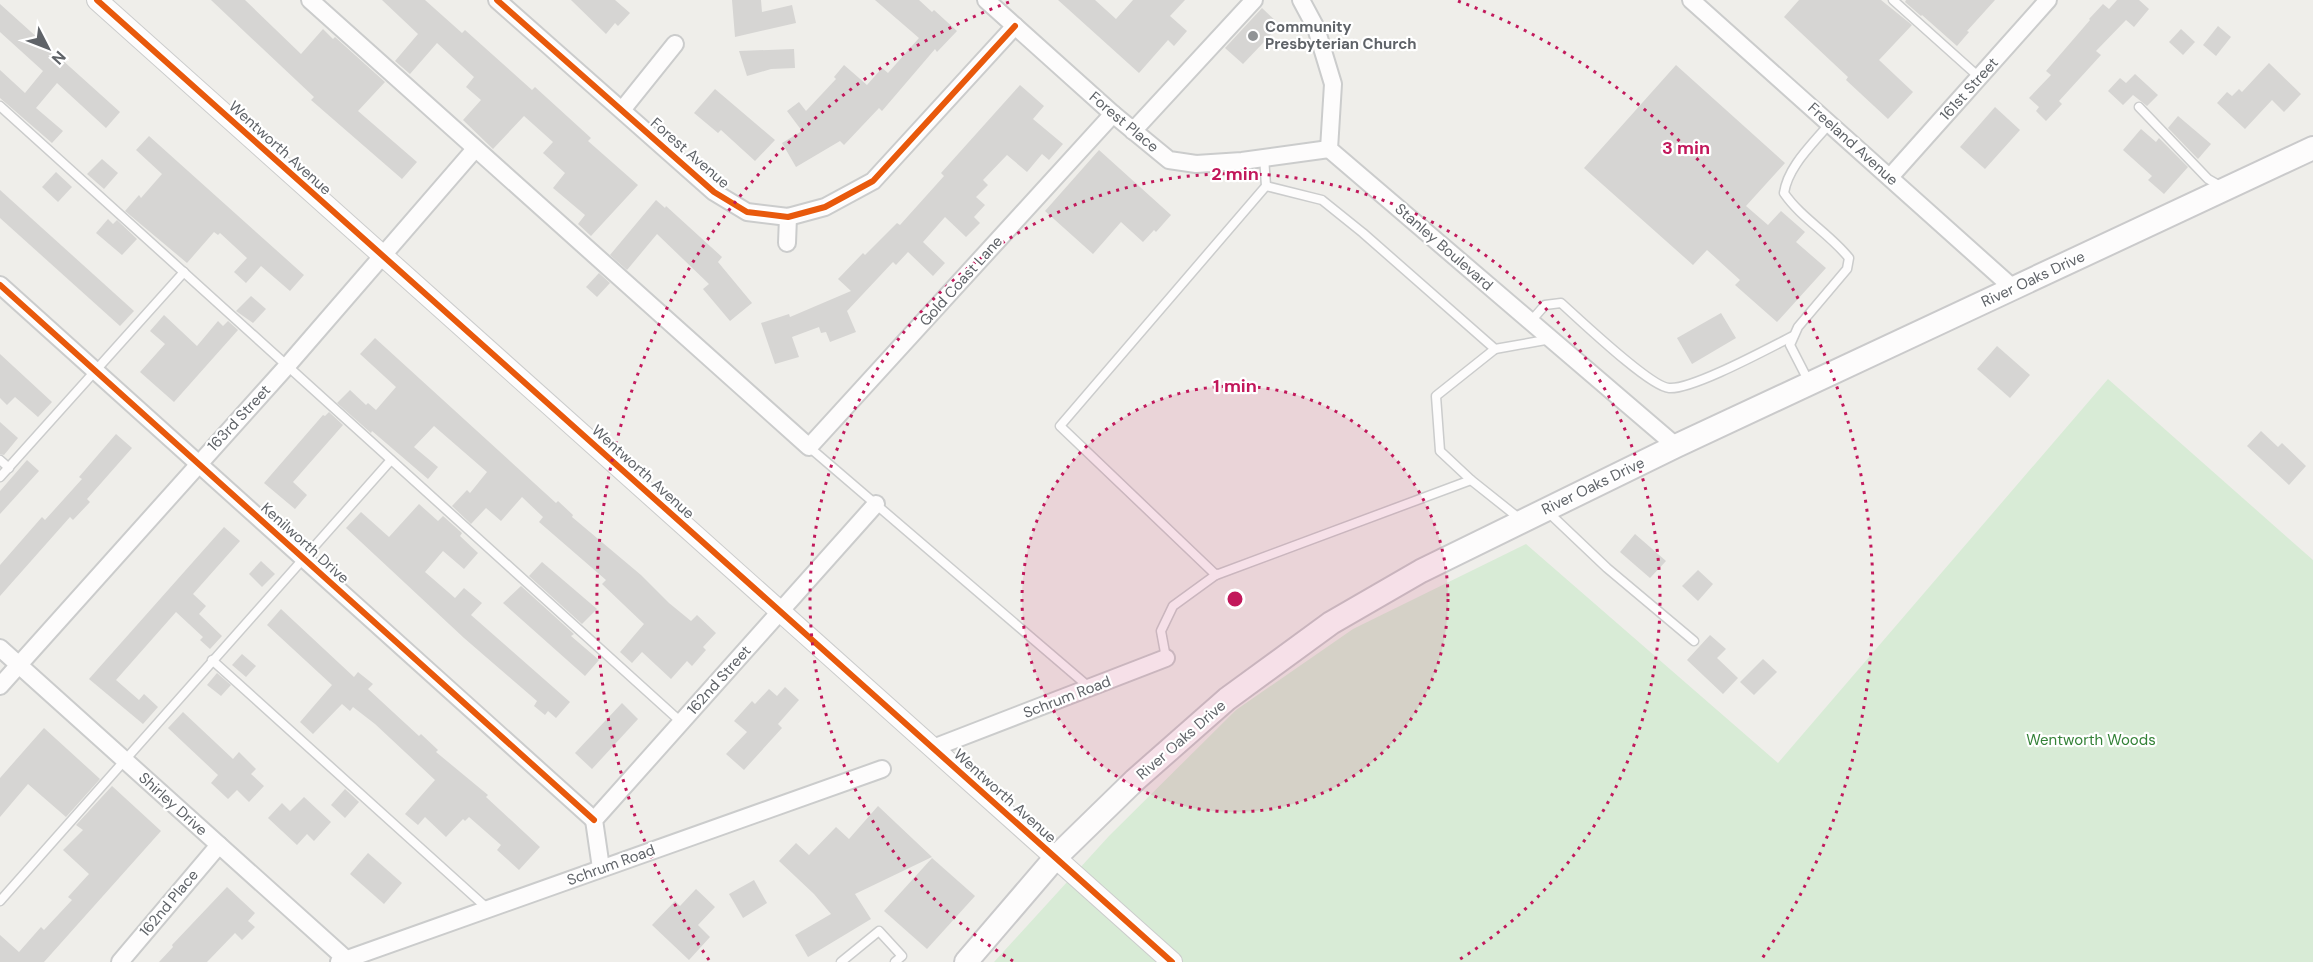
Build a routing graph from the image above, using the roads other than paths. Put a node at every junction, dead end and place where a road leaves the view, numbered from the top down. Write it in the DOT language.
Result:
graph roads {
  1 [pos="97,0"];
  2 [pos="310,0"];
  3 [pos="496,0"];
  4 [pos="986,0"];
  5 [pos="1254,0"];
  6 [pos="1301,0"];
  7 [pos="1691,0"];
  8 [pos="1893,0"];
  9 [pos="2048,0"];
  10 [pos="1015,27"];
  11 [pos="675,44"];
  12 [pos="1979,77"];
  13 [pos="0,106"];
  14 [pos="2139,107"];
  15 [pos="622,110"];
  16 [pos="1113,114"];
  17 [pos="1830,123"];
  18 [pos="1133,131"];
  19 [pos="1329,148"];
  20 [pos="2313,148"];
  21 [pos="476,149"];
  22 [pos="1264,157"];
  23 [pos="1890,177"];
  24 [pos="1266,186"];
  25 [pos="2225,189"];
  26 [pos="788,217"];
  27 [pos="787,243"];
  28 [pos="383,256"];
  29 [pos="184,272"];
  30 [pos="0,285"];
  31 [pos="2014,289"];
  32 [pos="1531,321"];
  33 [pos="1793,336"];
  34 [pos="1552,339"];
  35 [pos="1495,349"];
  36 [pos="287,366"];
  37 [pos="94,370"];
  38 [pos="1809,383"];
  39 [pos="1676,446"];
  40 [pos="809,447"];
  41 [pos="0,460"];
  42 [pos="391,460"];
  43 [pos="198,463"];
  44 [pos="9,468"];
  45 [pos="0,477"];
  46 [pos="1471,480"];
  47 [pos="876,504"];
  48 [pos="1546,510"];
  49 [pos="1523,521"];
  50 [pos="304,558"];
  51 [pos="1217,574"];
  52 [pos="780,611"];
  53 [pos="1694,641"];
  54 [pos="0,648"];
  55 [pos="1166,658"];
  56 [pos="212,660"];
  57 [pos="19,665"];
  58 [pos="0,686"];
  59 [pos="1089,688"];
  60 [pos="681,722"];
  61 [pos="933,748"];
  62 [pos="124,759"];
  63 [pos="882,770"];
  64 [pos="594,820"];
  65 [pos="219,845"];
  66 [pos="1056,857"];
  67 [pos="602,868"];
  68 [pos="0,901"];
  69 [pos="489,910"];
  70 [pos="343,961"];
  71 [pos="120,962"];
  72 [pos="841,962"];
  73 [pos="895,962"];
  74 [pos="966,962"];
  75 [pos="1172,962"];
  1 -- 28 [label="street, Wentworth Avenue"];
  2 -- 21 [label="street"];
  3 -- 15 [label="street, Forest Avenue"];
  4 -- 10 [label="street, Forest Place"];
  5 -- 18 [label="street"];
  6 -- 19 [label="street"];
  7 -- 17 [label="street, Freeland Avenue"];
  8 -- 12 [label="lane"];
  9 -- 12 [label="street, 161st Street"];
  10 -- 16 [label="street, Forest Place"];
  10 -- 26 [label="street, Forest Avenue"];
  11 -- 15 [label="street"];
  12 -- 23 [label="street, 161st Street"];
  13 -- 29 [label="lane"];
  14 -- 25 [label="lane"];
  15 -- 26 [label="street, Forest Avenue"];
  16 -- 18 [label="street, Forest Place"];
  16 -- 40 [label="street, Gold Coast Lane"];
  17 -- 23 [label="street, Freeland Avenue"];
  17 -- 33 [label="lane"];
  18 -- 22 [label="street, Forest Place"];
  19 -- 22 [label="street, Forest Place"];
  19 -- 32 [label="street, Stanley Boulevard"];
  20 -- 25 [label="main road, River Oaks Drive"];
  21 -- 28 [label="street, 163rd Street"];
  21 -- 40 [label="street"];
  22 -- 24 [label="lane"];
  23 -- 31 [label="street, Freeland Avenue"];
  24 -- 35 [label="lane"];
  24 -- 51 [label="lane"];
  25 -- 31 [label="main road, River Oaks Drive"];
  26 -- 27 [label="street"];
  28 -- 36 [label="street, 163rd Street"];
  28 -- 52 [label="street, Wentworth Avenue"];
  29 -- 36 [label="lane"];
  29 -- 37 [label="lane"];
  30 -- 37 [label="street, Kenilworth Drive"];
  31 -- 38 [label="main road, River Oaks Drive"];
  32 -- 33 [label="lane"];
  32 -- 34 [label="street, Stanley Boulevard"];
  33 -- 38 [label="lane"];
  34 -- 35 [label="lane"];
  34 -- 39 [label="street, Stanley Boulevard"];
  35 -- 46 [label="lane"];
  36 -- 42 [label="lane"];
  36 -- 43 [label="street, 163rd Street"];
  37 -- 43 [label="street, Kenilworth Drive"];
  37 -- 44 [label="lane"];
  38 -- 39 [label="main road, River Oaks Drive"];
  39 -- 48 [label="main road, River Oaks Drive"];
  40 -- 47 [label="lane"];
  41 -- 44 [label="lane"];
  42 -- 50 [label="lane"];
  42 -- 60 [label="lane"];
  43 -- 50 [label="street, Kenilworth Drive"];
  43 -- 57 [label="street, 163rd Street"];
  44 -- 45 [label="lane"];
  46 -- 49 [label="lane"];
  46 -- 51 [label="lane"];
  47 -- 52 [label="street, 162nd Street"];
  47 -- 59 [label="lane"];
  48 -- 49 [label="main road, River Oaks Drive"];
  48 -- 53 [label="lane"];
  49 -- 66 [label="main road, River Oaks Drive"];
  50 -- 56 [label="lane"];
  50 -- 64 [label="street, Kenilworth Drive"];
  51 -- 55 [label="lane"];
  52 -- 60 [label="street, 162nd Street"];
  52 -- 61 [label="street, Wentworth Avenue"];
  54 -- 57 [label="street, Shirley Drive"];
  55 -- 59 [label="street, Schrum Road"];
  56 -- 62 [label="lane"];
  56 -- 69 [label="lane"];
  57 -- 58 [label="street, 163rd Street"];
  57 -- 62 [label="street, Shirley Drive"];
  59 -- 61 [label="street, Schrum Road"];
  60 -- 64 [label="street, 162nd Street"];
  61 -- 66 [label="street, Wentworth Avenue"];
  62 -- 65 [label="street, Shirley Drive"];
  62 -- 68 [label="lane"];
  63 -- 67 [label="street, Schrum Road"];
  64 -- 67 [label="street"];
  65 -- 70 [label="street, Shirley Drive"];
  65 -- 71 [label="street, 162nd Place"];
  66 -- 74 [label="main road, River Oaks Drive"];
  66 -- 75 [label="street, Wentworth Avenue"];
  67 -- 69 [label="street, Schrum Road"];
  69 -- 70 [label="street, Schrum Road"];
  72 -- 73 [label="lane"];
}
